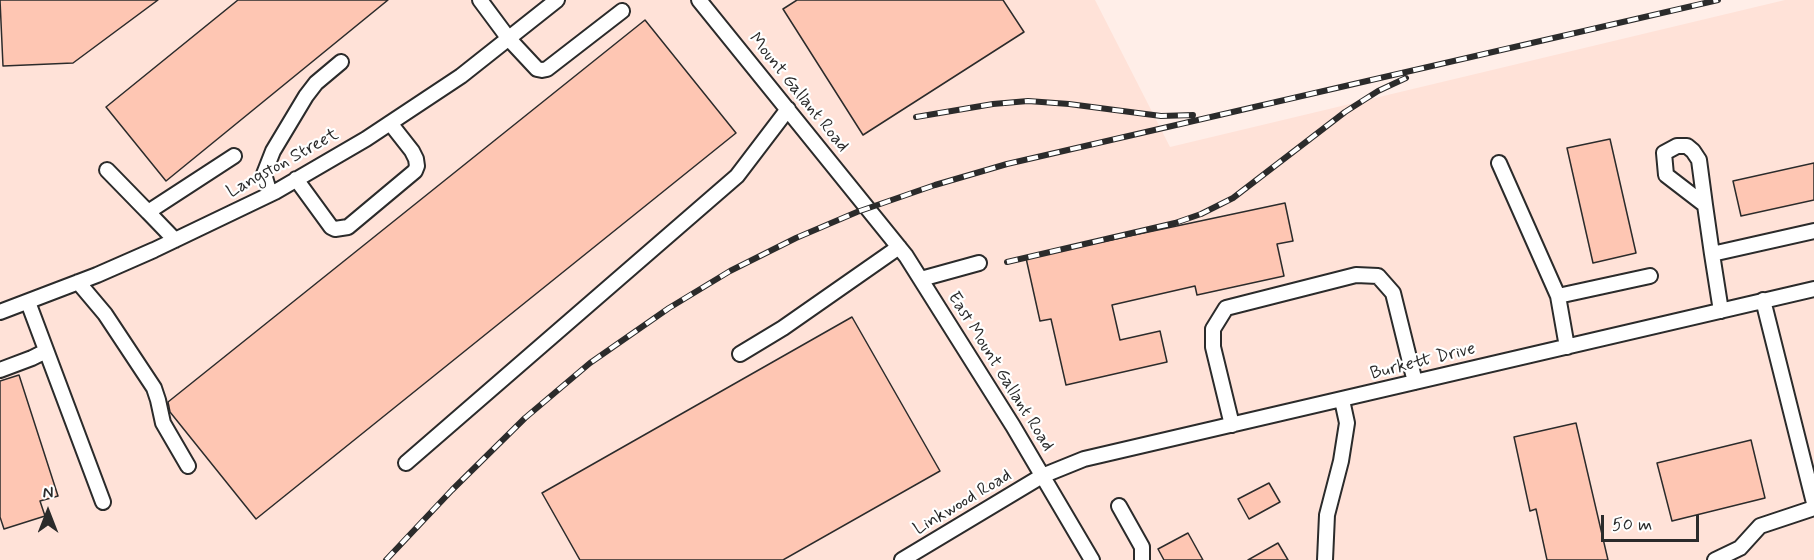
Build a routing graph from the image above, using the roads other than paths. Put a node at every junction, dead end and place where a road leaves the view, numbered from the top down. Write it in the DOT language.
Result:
graph roads {
  1 [pos="480,0"];
  2 [pos="557,0"];
  3 [pos="702,1"];
  4 [pos="622,11"];
  5 [pos="508,39"];
  6 [pos="341,62"];
  7 [pos="788,109"];
  8 [pos="390,123"];
  9 [pos="234,156"];
  10 [pos="1499,163"];
  11 [pos="107,170"];
  12 [pos="296,180"];
  13 [pos="270,194"];
  14 [pos="1705,205"];
  15 [pos="869,208"];
  16 [pos="148,212"];
  17 [pos="1814,231"];
  18 [pos="175,240"];
  19 [pos="899,247"];
  20 [pos="1712,254"];
  21 [pos="979,263"];
  22 [pos="1650,276"];
  23 [pos="921,279"];
  24 [pos="78,282"];
  25 [pos="1814,289"];
  26 [pos="1558,296"];
  27 [pos="1763,300"];
  28 [pos="28,302"];
  29 [pos="1721,310"];
  30 [pos="0,312"];
  31 [pos="1567,347"];
  32 [pos="46,351"];
  33 [pos="740,354"];
  34 [pos="0,370"];
  35 [pos="1415,382"];
  36 [pos="1342,400"];
  37 [pos="1232,425"];
  38 [pos="406,463"];
  39 [pos="188,466"];
  40 [pos="1042,476"];
  41 [pos="103,502"];
  42 [pos="1814,503"];
  43 [pos="1119,506"];
  44 [pos="1814,508"];
  45 [pos="902,560"];
  46 [pos="1092,560"];
  47 [pos="1142,560"];
  48 [pos="1325,560"];
  49 [pos="1715,560"];
  1 -- 5 [label="street"];
  2 -- 5 [label="street, Langston Street"];
  3 -- 7 [label="street, Mount Gallant Road"];
  4 -- 5 [label="street"];
  5 -- 8 [label="street, Langston Street"];
  6 -- 13 [label="street"];
  7 -- 15 [label="street, Mount Gallant Road"];
  7 -- 38 [label="street"];
  8 -- 12 [label="street, Langston Street"];
  8 -- 12 [label="street"];
  9 -- 16 [label="street"];
  10 -- 26 [label="street"];
  11 -- 16 [label="street"];
  12 -- 13 [label="street, Langston Street"];
  13 -- 18 [label="street, Langston Street"];
  14 -- 20 [label="street"];
  15 -- 19 [label="street, East Mount Gallant Road"];
  16 -- 18 [label="street"];
  17 -- 20 [label="street"];
  18 -- 24 [label="street, Langston Street"];
  19 -- 23 [label="street, East Mount Gallant Road"];
  19 -- 33 [label="street"];
  20 -- 29 [label="street"];
  21 -- 23 [label="street"];
  22 -- 26 [label="street"];
  23 -- 40 [label="street, East Mount Gallant Road"];
  24 -- 28 [label="street, Langston Street"];
  24 -- 39 [label="street"];
  25 -- 27 [label="street, Burkett Drive"];
  26 -- 31 [label="street"];
  27 -- 29 [label="street, Burkett Drive"];
  27 -- 42 [label="street"];
  28 -- 30 [label="street, Langston Street"];
  28 -- 32 [label="street"];
  29 -- 31 [label="street, Burkett Drive"];
  31 -- 35 [label="street, Burkett Drive"];
  32 -- 34 [label="street"];
  32 -- 41 [label="street"];
  35 -- 36 [label="street, Burkett Drive"];
  35 -- 37 [label="street"];
  36 -- 37 [label="street, Burkett Drive"];
  36 -- 48 [label="street"];
  37 -- 40 [label="street, Burkett Drive"];
  40 -- 45 [label="street, Linkwood Road"];
  40 -- 46 [label="street, East Mount Gallant Road"];
  43 -- 47 [label="street"];
  44 -- 49 [label="street"];
}
